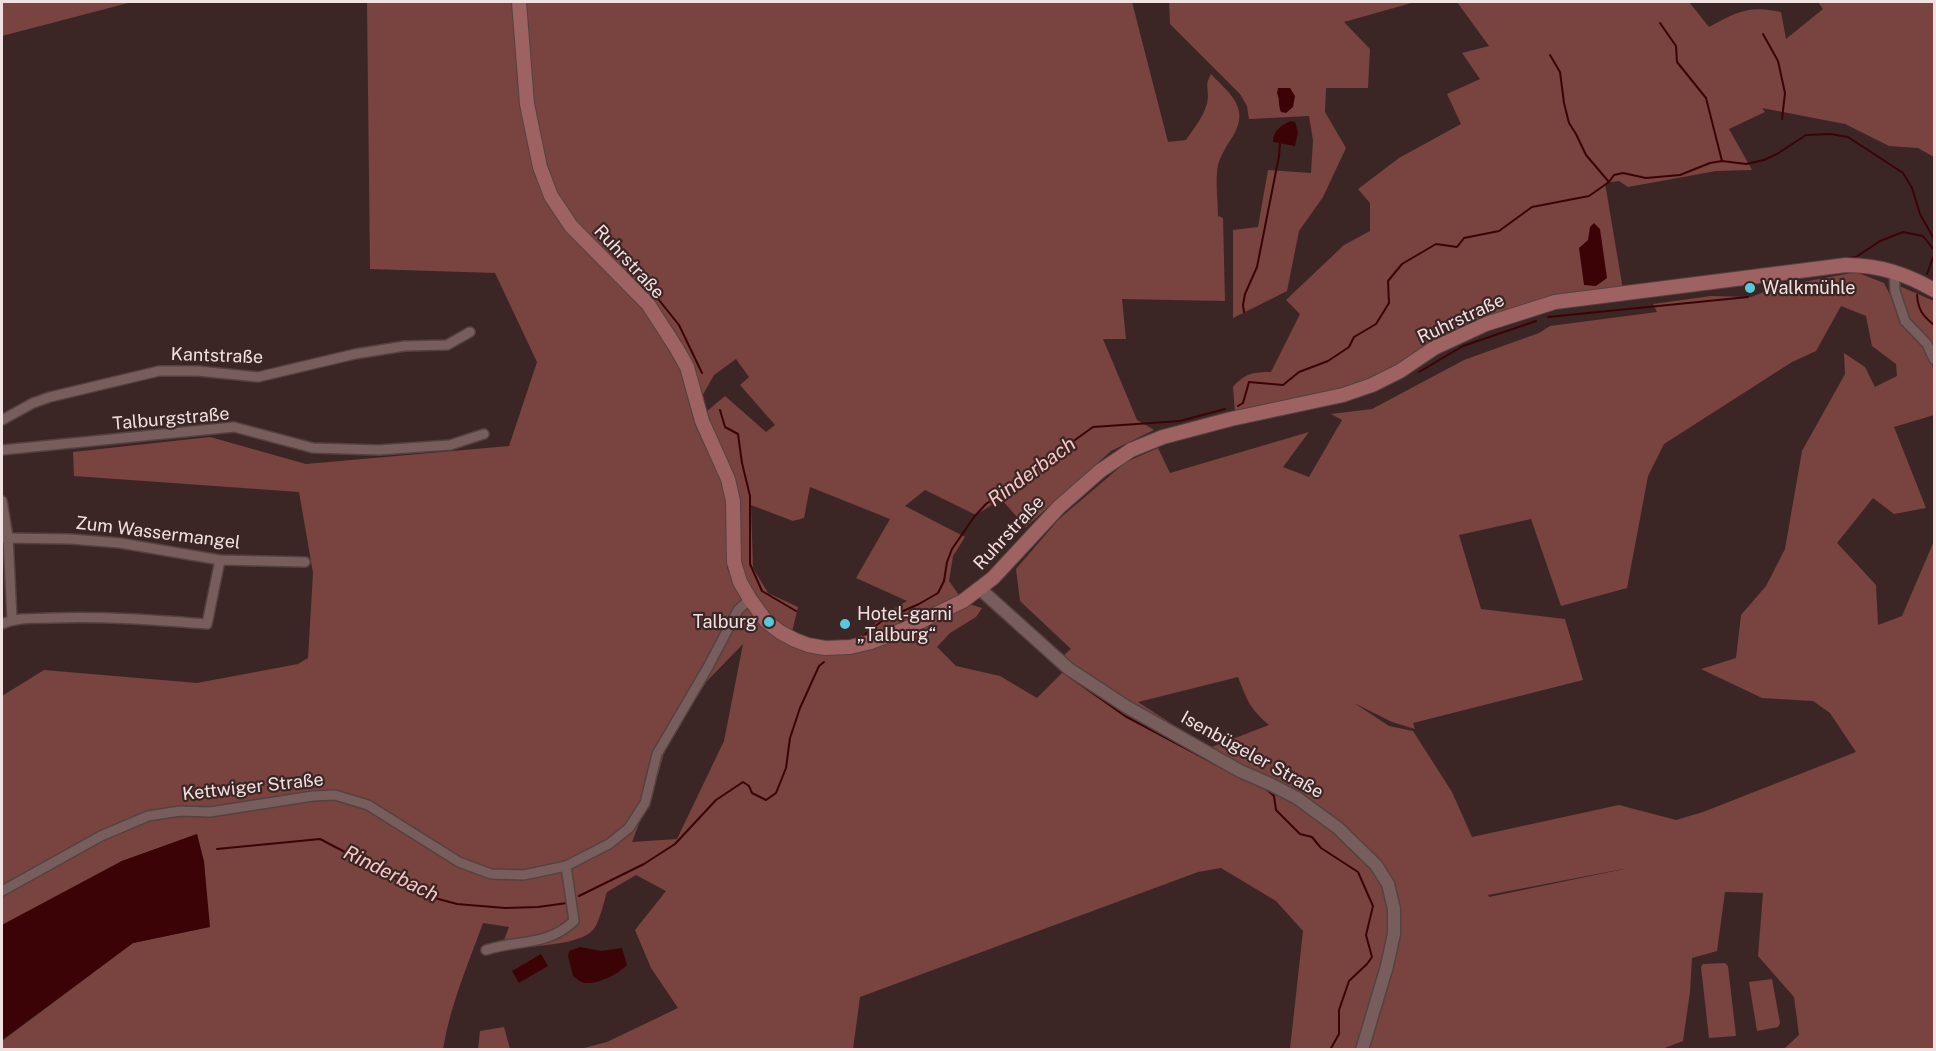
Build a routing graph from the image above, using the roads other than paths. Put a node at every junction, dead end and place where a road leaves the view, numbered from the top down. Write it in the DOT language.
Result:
graph roads {
  1 [pos="519,2"];
  2 [pos="1894,271"];
  3 [pos="1935,290"];
  4 [pos="470,332"];
  5 [pos="1935,359"];
  6 [pos="2,420"];
  7 [pos="484,434"];
  8 [pos="2,450"];
  9 [pos="2,501"];
  10 [pos="4,538"];
  11 [pos="220,560"];
  12 [pos="305,562"];
  13 [pos="980,589"];
  14 [pos="750,599"];
  15 [pos="12,620"];
  16 [pos="2,624"];
  17 [pos="566,866"];
  18 [pos="2,891"];
  19 [pos="486,950"];
  20 [pos="1362,1050"];
  1 -- 14 [label="main road, Ruhrstraße"];
  2 -- 3 [label="main road, Ruhrstraße"];
  2 -- 5 [label="street"];
  2 -- 13 [label="main road, Ruhrstraße"];
  4 -- 6 [label="street, Kantstraße"];
  7 -- 8 [label="street, Talburgstraße"];
  9 -- 10 [label="street"];
  10 -- 11 [label="street, Zum Wassermangel"];
  10 -- 15 [label="street"];
  11 -- 12 [label="street, Zum Wassermangel"];
  11 -- 15 [label="street"];
  13 -- 14 [label="main road, Ruhrstraße"];
  13 -- 20 [label="street, Isenbügeler Straße"];
  14 -- 17 [label="street, Kettwiger Straße"];
  15 -- 16 [label="street"];
  17 -- 18 [label="street, Kettwiger Straße"];
  17 -- 19 [label="street"];
}
